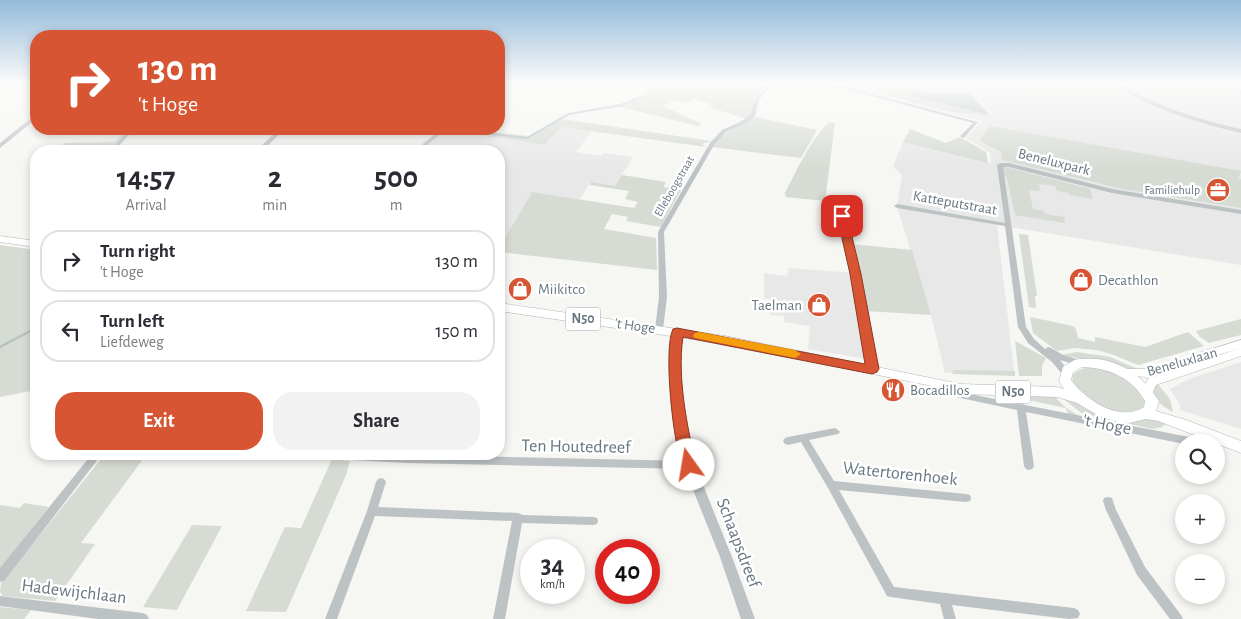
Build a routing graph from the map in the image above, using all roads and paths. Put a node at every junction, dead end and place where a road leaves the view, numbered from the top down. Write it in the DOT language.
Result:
graph roads {
  1 [pos="754,113"];
  2 [pos="941,113"];
  3 [pos="1179,113"];
  4 [pos="30,122"];
  5 [pos="1241,130"];
  6 [pos="276,135"];
  7 [pos="963,136"];
  8 [pos="265,145"];
  9 [pos="0,146"];
  10 [pos="840,203"];
  11 [pos="898,206"];
  12 [pos="1241,212"];
  13 [pos="1008,225"];
  14 [pos="0,239"];
  15 [pos="30,243"];
  16 [pos="505,308"];
  17 [pos="659,329"];
  18 [pos="677,332"];
  19 [pos="1026,335"];
  20 [pos="1241,344"];
  21 [pos="1241,352"];
  22 [pos="1080,363"];
  23 [pos="872,369"];
  24 [pos="1123,372"];
  25 [pos="1065,377"];
  26 [pos="948,385"];
  27 [pos="959,395"];
  28 [pos="1150,396"];
  29 [pos="1078,398"];
  30 [pos="1021,408"];
  31 [pos="1145,414"];
  32 [pos="835,432"];
  33 [pos="1203,434"];
  34 [pos="1205,434"];
  35 [pos="803,438"];
  36 [pos="1175,438"];
  37 [pos="1225,439"];
  38 [pos="788,441"];
  39 [pos="1241,441"];
  40 [pos="1225,442"];
  41 [pos="1241,447"];
  42 [pos="92,460"];
  43 [pos="455,460"];
  44 [pos="689,465"];
  45 [pos="1029,466"];
  46 [pos="381,482"];
  47 [pos="831,485"];
  48 [pos="966,498"];
  49 [pos="1108,501"];
  50 [pos="372,511"];
  51 [pos="518,517"];
  52 [pos="593,521"];
  53 [pos="0,578"];
  54 [pos="945,599"];
  55 [pos="0,601"];
  56 [pos="1074,614"];
  57 [pos="143,619"];
  58 [pos="331,619"];
  59 [pos="499,619"];
  60 [pos="748,619"];
  61 [pos="950,619"];
  62 [pos="1177,619"];
  1 -- 17 [label="street, Elleboogstraat"];
  2 -- 7 [label="street"];
  3 -- 5 [label="street"];
  4 -- 9 [label="street"];
  6 -- 8 [label="street"];
  10 -- 23 [label="street"];
  11 -- 13 [label="street, Katteputstraat"];
  12 -- 13 [label="street, Beneluxpark"];
  13 -- 19 [label="street, Beneluxpark"];
  14 -- 15 [label="main road"];
  16 -- 17 [label="main road, 't Hoge / N50"];
  17 -- 18 [label="main road, 't Hoge / N50"];
  18 -- 23 [label="main road, 't Hoge / N50"];
  18 -- 44 [label="street, Schaapsdreef"];
  19 -- 22 [label="street"];
  19 -- 25 [label="street"];
  20 -- 24 [label="main road, Beneluxlaan"];
  21 -- 28 [label="main road, Beneluxlaan"];
  22 -- 24 [label="main road, N50"];
  22 -- 25 [label="main road, N50"];
  23 -- 26 [label="main road, 't Hoge / N50"];
  24 -- 28 [label="main road, N50"];
  25 -- 26 [label="main road, 't Hoge / N50"];
  25 -- 29 [label="main road, N50"];
  26 -- 29 [label="main road, 't Hoge / N50"];
  27 -- 30 [label="street, 't Hoge"];
  28 -- 31 [label="main road"];
  28 -- 34 [label="main road, 't Hoge / N50"];
  29 -- 31 [label="main road, N50"];
  30 -- 36 [label="street, 't Hoge"];
  30 -- 45 [label="street"];
  31 -- 33 [label="main road, 't Hoge / N50"];
  32 -- 35 [label="street"];
  35 -- 38 [label="street"];
  35 -- 47 [label="street, Watertorenhoek"];
  37 -- 39 [label="main road, 't Hoge / N50"];
  40 -- 41 [label="main road, 't Hoge / N50"];
  42 -- 53 [label="street"];
  43 -- 44 [label="street, Ten Houtedreef"];
  44 -- 60 [label="street, Schaapsdreef"];
  46 -- 50 [label="street"];
  47 -- 48 [label="street, Watertorenhoek"];
  47 -- 54 [label="street, Watertorenhoek"];
  49 -- 62 [label="street"];
  50 -- 51 [label="street"];
  50 -- 58 [label="street"];
  51 -- 52 [label="street"];
  51 -- 59 [label="street"];
  54 -- 56 [label="street, Watertorenhoek"];
  54 -- 61 [label="street"];
  55 -- 57 [label="street, Hadewijchlaan"];
}
